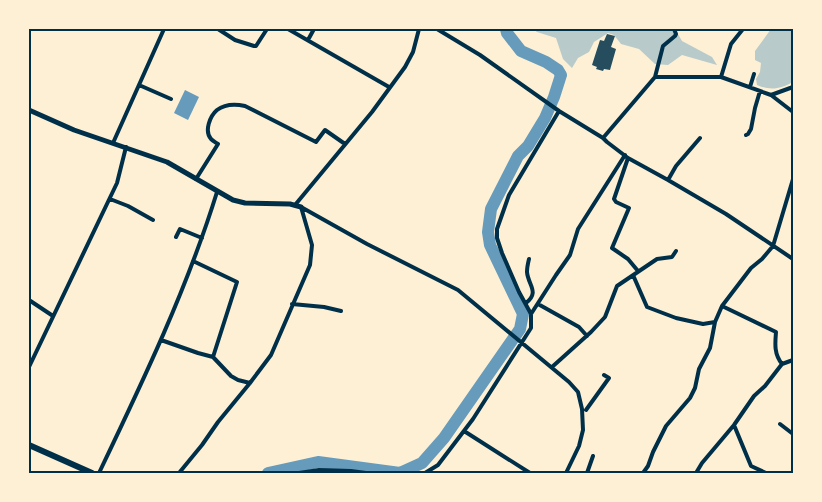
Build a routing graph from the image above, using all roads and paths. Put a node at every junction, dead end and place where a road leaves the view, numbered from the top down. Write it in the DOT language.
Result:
graph roads {
  1 [pos="164,29"];
  2 [pos="218,29"];
  3 [pos="267,29"];
  4 [pos="288,29"];
  5 [pos="314,29"];
  6 [pos="419,29"];
  7 [pos="437,29"];
  8 [pos="674,29"];
  9 [pos="743,29"];
  10 [pos="308,40"];
  11 [pos="754,74"];
  12 [pos="721,76"];
  13 [pos="655,77"];
  14 [pos="139,85"];
  15 [pos="389,87"];
  16 [pos="750,87"];
  17 [pos="793,87"];
  18 [pos="760,91"];
  19 [pos="771,95"];
  20 [pos="171,99"];
  21 [pos="29,110"];
  22 [pos="559,111"];
  23 [pos="793,112"];
  24 [pos="746,134"];
  25 [pos="603,138"];
  26 [pos="700,138"];
  27 [pos="113,143"];
  28 [pos="345,144"];
  29 [pos="126,147"];
  30 [pos="626,156"];
  31 [pos="196,179"];
  32 [pos="793,179"];
  33 [pos="668,180"];
  34 [pos="217,192"];
  35 [pos="110,199"];
  36 [pos="295,205"];
  37 [pos="301,207"];
  38 [pos="153,220"];
  39 [pos="176,237"];
  40 [pos="202,238"];
  41 [pos="773,246"];
  42 [pos="676,251"];
  43 [pos="529,259"];
  44 [pos="793,260"];
  45 [pos="193,261"];
  46 [pos="638,271"];
  47 [pos="632,275"];
  48 [pos="29,300"];
  49 [pos="526,303"];
  50 [pos="292,304"];
  51 [pos="538,304"];
  52 [pos="722,306"];
  53 [pos="341,311"];
  54 [pos="532,314"];
  55 [pos="53,316"];
  56 [pos="715,322"];
  57 [pos="587,336"];
  58 [pos="162,340"];
  59 [pos="522,343"];
  60 [pos="213,356"];
  61 [pos="793,360"];
  62 [pos="782,364"];
  63 [pos="29,367"];
  64 [pos="552,367"];
  65 [pos="604,374"];
  66 [pos="250,383"];
  67 [pos="586,410"];
  68 [pos="780,424"];
  69 [pos="734,425"];
  70 [pos="464,431"];
  71 [pos="793,434"];
  72 [pos="29,446"];
  73 [pos="593,456"];
  74 [pos="92,473"];
  75 [pos="99,473"];
  76 [pos="179,473"];
  77 [pos="299,473"];
  78 [pos="366,473"];
  79 [pos="425,473"];
  80 [pos="530,473"];
  81 [pos="566,473"];
  82 [pos="587,473"];
  83 [pos="643,473"];
  84 [pos="696,473"];
  85 [pos="766,473"];
  1 -- 14 [label="street"];
  2 -- 3 [label="street"];
  4 -- 10 [label="street"];
  5 -- 10 [label="street"];
  6 -- 15 [label="street"];
  7 -- 22 [label="street"];
  8 -- 13 [label="street"];
  9 -- 12 [label="street"];
  10 -- 15 [label="street"];
  11 -- 16 [label="street"];
  12 -- 13 [label="street"];
  12 -- 16 [label="street"];
  13 -- 25 [label="street"];
  14 -- 20 [label="street"];
  14 -- 27 [label="street"];
  15 -- 28 [label="street"];
  16 -- 18 [label="street"];
  17 -- 19 [label="street"];
  18 -- 19 [label="street"];
  18 -- 24 [label="street"];
  19 -- 23 [label="street"];
  21 -- 27 [label="street"];
  22 -- 25 [label="street"];
  22 -- 49 [label="street"];
  25 -- 30 [label="street"];
  26 -- 33 [label="street"];
  27 -- 29 [label="street"];
  28 -- 31 [label="street"];
  28 -- 36 [label="street"];
  29 -- 31 [label="street"];
  29 -- 35 [label="street"];
  30 -- 33 [label="street"];
  30 -- 46 [label="street"];
  30 -- 51 [label="street"];
  31 -- 34 [label="street"];
  32 -- 41 [label="street"];
  33 -- 41 [label="street"];
  34 -- 36 [label="street"];
  34 -- 40 [label="street"];
  35 -- 38 [label="street"];
  35 -- 55 [label="street"];
  36 -- 37 [label="street"];
  37 -- 50 [label="street"];
  37 -- 59 [label="street"];
  39 -- 40 [label="street"];
  40 -- 45 [label="street"];
  41 -- 44 [label="street"];
  41 -- 52 [label="street"];
  42 -- 46 [label="street"];
  43 -- 49 [label="street"];
  45 -- 58 [label="street"];
  45 -- 60 [label="street"];
  46 -- 47 [label="street"];
  47 -- 56 [label="street"];
  47 -- 57 [label="street"];
  48 -- 55 [label="street"];
  49 -- 54 [label="street"];
  50 -- 53 [label="street"];
  50 -- 66 [label="street"];
  51 -- 54 [label="street"];
  51 -- 57 [label="street"];
  52 -- 56 [label="street"];
  52 -- 62 [label="street"];
  54 -- 59 [label="street"];
  55 -- 63 [label="street"];
  56 -- 83 [label="street"];
  57 -- 64 [label="street"];
  58 -- 60 [label="street"];
  58 -- 75 [label="street"];
  59 -- 64 [label="street"];
  59 -- 70 [label="street"];
  60 -- 66 [label="street"];
  61 -- 62 [label="street"];
  62 -- 69 [label="street"];
  64 -- 81 [label="street"];
  65 -- 67 [label="street"];
  66 -- 76 [label="street"];
  68 -- 71 [label="street"];
  69 -- 84 [label="street"];
  69 -- 85 [label="street"];
  70 -- 79 [label="street"];
  70 -- 80 [label="street"];
  72 -- 74 [label="main road"];
  73 -- 82 [label="street"];
  77 -- 78 [label="street"];
}
